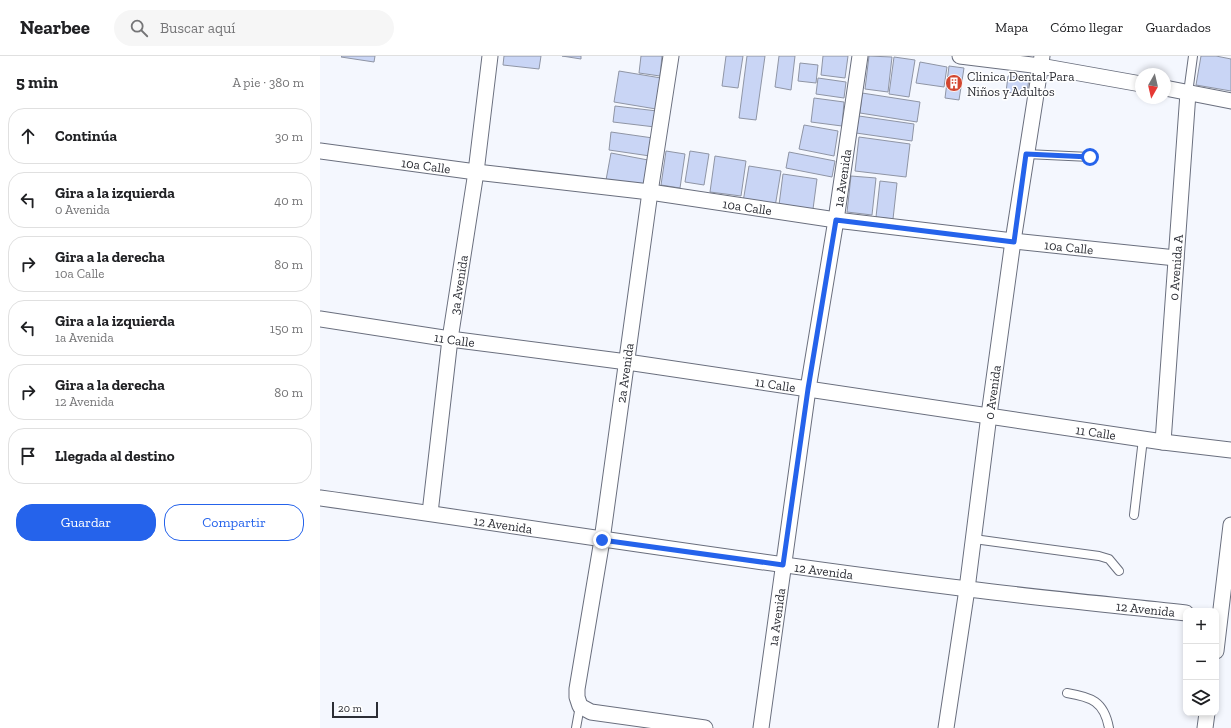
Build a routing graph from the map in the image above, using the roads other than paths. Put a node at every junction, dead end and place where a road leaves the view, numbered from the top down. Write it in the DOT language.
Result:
graph roads {
  1 [pos="490,56"];
  2 [pos="671,56"];
  3 [pos="860,56"];
  4 [pos="960,56"];
  5 [pos="1193,56"];
  6 [pos="1041,61"];
  7 [pos="1135,83"];
  8 [pos="1171,89"];
  9 [pos="1188,93"];
  10 [pos="1231,101"];
  11 [pos="320,151"];
  12 [pos="1026,154"];
  13 [pos="1090,157"];
  14 [pos="476,172"];
  15 [pos="650,192"];
  16 [pos="836,220"];
  17 [pos="1014,242"];
  18 [pos="1176,258"];
  19 [pos="320,318"];
  20 [pos="450,339"];
  21 [pos="627,362"];
  22 [pos="808,389"];
  23 [pos="989,415"];
  24 [pos="1143,439"];
  25 [pos="1163,442"];
  26 [pos="1231,450"];
  27 [pos="320,498"];
  28 [pos="430,513"];
  29 [pos="1134,514"];
  30 [pos="1231,525"];
  31 [pos="974,539"];
  32 [pos="602,540"];
  33 [pos="783,565"];
  34 [pos="1119,571"];
  35 [pos="967,589"];
  36 [pos="1219,610"];
  37 [pos="1183,614"];
  38 [pos="1067,693"];
  39 [pos="580,706"];
  40 [pos="1207,716"];
  41 [pos="576,728"];
  42 [pos="704,728"];
  43 [pos="761,728"];
  44 [pos="946,728"];
  45 [pos="1109,728"];
  46 [pos="1205,728"];
  1 -- 14 [label="street, 3a Avenida"];
  2 -- 15 [label="street, 2a Avenida"];
  3 -- 16 [label="street, 1a Avenida"];
  4 -- 6 [label="street"];
  5 -- 9 [label="lane"];
  6 -- 7 [label="street"];
  6 -- 12 [label="street, 0 Avenida"];
  8 -- 9 [label="street"];
  9 -- 10 [label="street"];
  9 -- 18 [label="street, 0 Avenida A"];
  11 -- 14 [label="street, 10a Calle"];
  12 -- 13 [label="lane"];
  12 -- 17 [label="street, 0 Avenida"];
  14 -- 15 [label="street, 10a Calle"];
  14 -- 20 [label="street, 3a Avenida"];
  15 -- 16 [label="street, 10a Calle"];
  15 -- 21 [label="street, 2a Avenida"];
  16 -- 17 [label="street, 10a Calle"];
  16 -- 22 [label="street, 1a Avenida"];
  17 -- 18 [label="street, 10a Calle"];
  17 -- 23 [label="street, 0 Avenida"];
  18 -- 25 [label="street, 0 Avenida A"];
  19 -- 20 [label="street, 11 Calle"];
  20 -- 21 [label="street, 11 Calle"];
  20 -- 28 [label="street, 3a Avenida"];
  21 -- 22 [label="street, 11 Calle"];
  21 -- 32 [label="street, 2a Avenida"];
  22 -- 23 [label="street, 11 Calle"];
  22 -- 33 [label="street, 1a Avenida"];
  23 -- 24 [label="street, 11 Calle"];
  23 -- 31 [label="street, 0 Avenida"];
  24 -- 25 [label="street, 11 Calle"];
  24 -- 29 [label="lane"];
  25 -- 26 [label="street, 11 Calle"];
  27 -- 28 [label="street, 12 Avenida"];
  28 -- 32 [label="street, 12 Avenida"];
  30 -- 36 [label="street"];
  31 -- 34 [label="lane"];
  31 -- 35 [label="street, 0 Avenida"];
  32 -- 33 [label="street, 12 Avenida"];
  32 -- 39 [label="street, 2a Avenida"];
  33 -- 35 [label="street, 12 Avenida"];
  33 -- 43 [label="street, 1a Avenida"];
  35 -- 37 [label="street, 12 Avenida"];
  35 -- 44 [label="street, 0 Avenida"];
  38 -- 45 [label="lane"];
  39 -- 41 [label="lane"];
  39 -- 42 [label="street"];
  40 -- 46 [label="street"];
}
